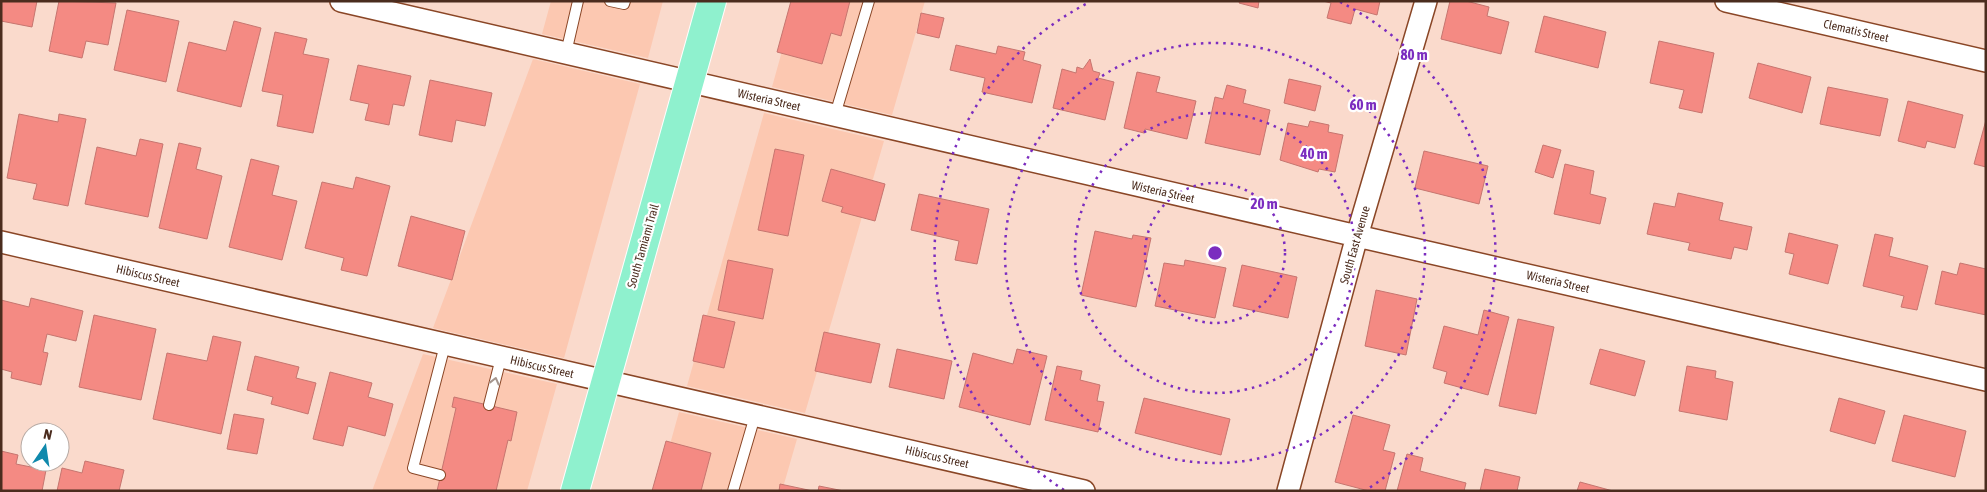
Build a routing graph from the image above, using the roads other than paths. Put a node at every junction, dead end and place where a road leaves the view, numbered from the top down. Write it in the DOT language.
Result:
graph roads {
  1 [pos="341,1"];
  2 [pos="578,1"];
  3 [pos="610,1"];
  4 [pos="624,1"];
  5 [pos="712,1"];
  6 [pos="869,1"];
  7 [pos="1426,1"];
  8 [pos="1726,1"];
  9 [pos="566,53"];
  10 [pos="1986,61"];
  11 [pos="689,82"];
  12 [pos="836,115"];
  13 [pos="1357,236"];
  14 [pos="1,242"];
  15 [pos="445,345"];
  16 [pos="501,358"];
  17 [pos="1986,380"];
  18 [pos="605,381"];
  19 [pos="489,405"];
  20 [pos="755,416"];
  21 [pos="440,475"];
  22 [pos="574,491"];
  23 [pos="733,491"];
  24 [pos="1084,491"];
  25 [pos="1288,491"];
  1 -- 9 [label="street, Wisteria Street"];
  2 -- 9 [label="lane"];
  3 -- 4 [label="lane"];
  5 -- 11 [label="main road, South Tamiami Trail"];
  6 -- 12 [label="lane"];
  7 -- 13 [label="street, South East Avenue"];
  8 -- 10 [label="street, Clematis Street"];
  9 -- 11 [label="street, Wisteria Street"];
  11 -- 12 [label="street, Wisteria Street"];
  11 -- 18 [label="main road, South Tamiami Trail"];
  12 -- 13 [label="street, Wisteria Street"];
  13 -- 17 [label="street, Wisteria Street"];
  13 -- 25 [label="street, South East Avenue"];
  14 -- 15 [label="street, Hibiscus Street"];
  15 -- 16 [label="street, Hibiscus Street"];
  15 -- 21 [label="lane"];
  16 -- 18 [label="street, Hibiscus Street"];
  19 -- 16 [label="lane, one-way"];
  18 -- 20 [label="street, Hibiscus Street"];
  18 -- 22 [label="main road, South Tamiami Trail"];
  20 -- 23 [label="lane"];
  20 -- 24 [label="street, Hibiscus Street"];
}
